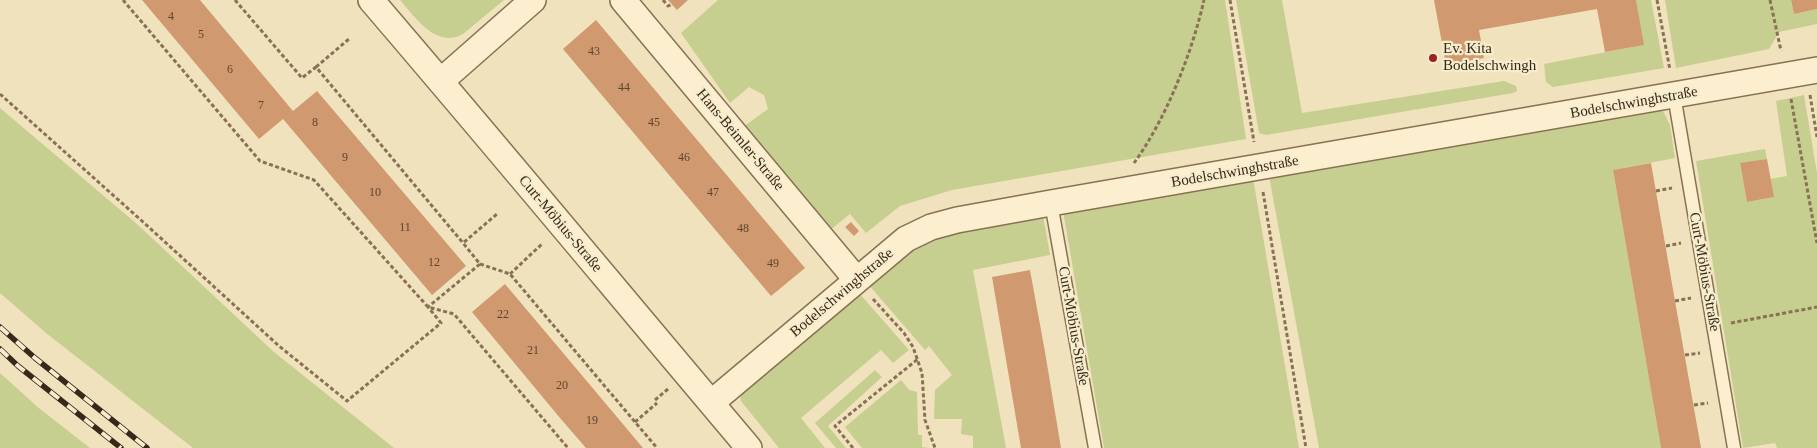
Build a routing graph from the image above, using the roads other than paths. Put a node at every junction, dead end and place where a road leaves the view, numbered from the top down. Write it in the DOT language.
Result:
graph roads {
  1 [pos="371,0"];
  2 [pos="533,0"];
  3 [pos="623,0"];
  4 [pos="1803,73"];
  5 [pos="441,81"];
  6 [pos="1674,95"];
  7 [pos="1051,203"];
  8 [pos="856,279"];
  9 [pos="711,403"];
  10 [pos="749,448"];
  11 [pos="1095,448"];
  12 [pos="1734,448"];
  1 -- 5 [label="street, Curt-Möbius-Straße"];
  2 -- 5 [label="street"];
  3 -- 8 [label="street, Hans-Beimler-Straße"];
  4 -- 6 [label="street, Bodelschwinghstraße"];
  5 -- 9 [label="street, Curt-Möbius-Straße"];
  6 -- 7 [label="street, Bodelschwinghstraße"];
  6 -- 12 [label="lane, Curt-Möbius-Straße"];
  7 -- 8 [label="street, Bodelschwinghstraße"];
  7 -- 11 [label="lane, Curt-Möbius-Straße"];
  8 -- 9 [label="street, Bodelschwinghstraße"];
  9 -- 10 [label="street, Curt-Möbius-Straße"];
}
